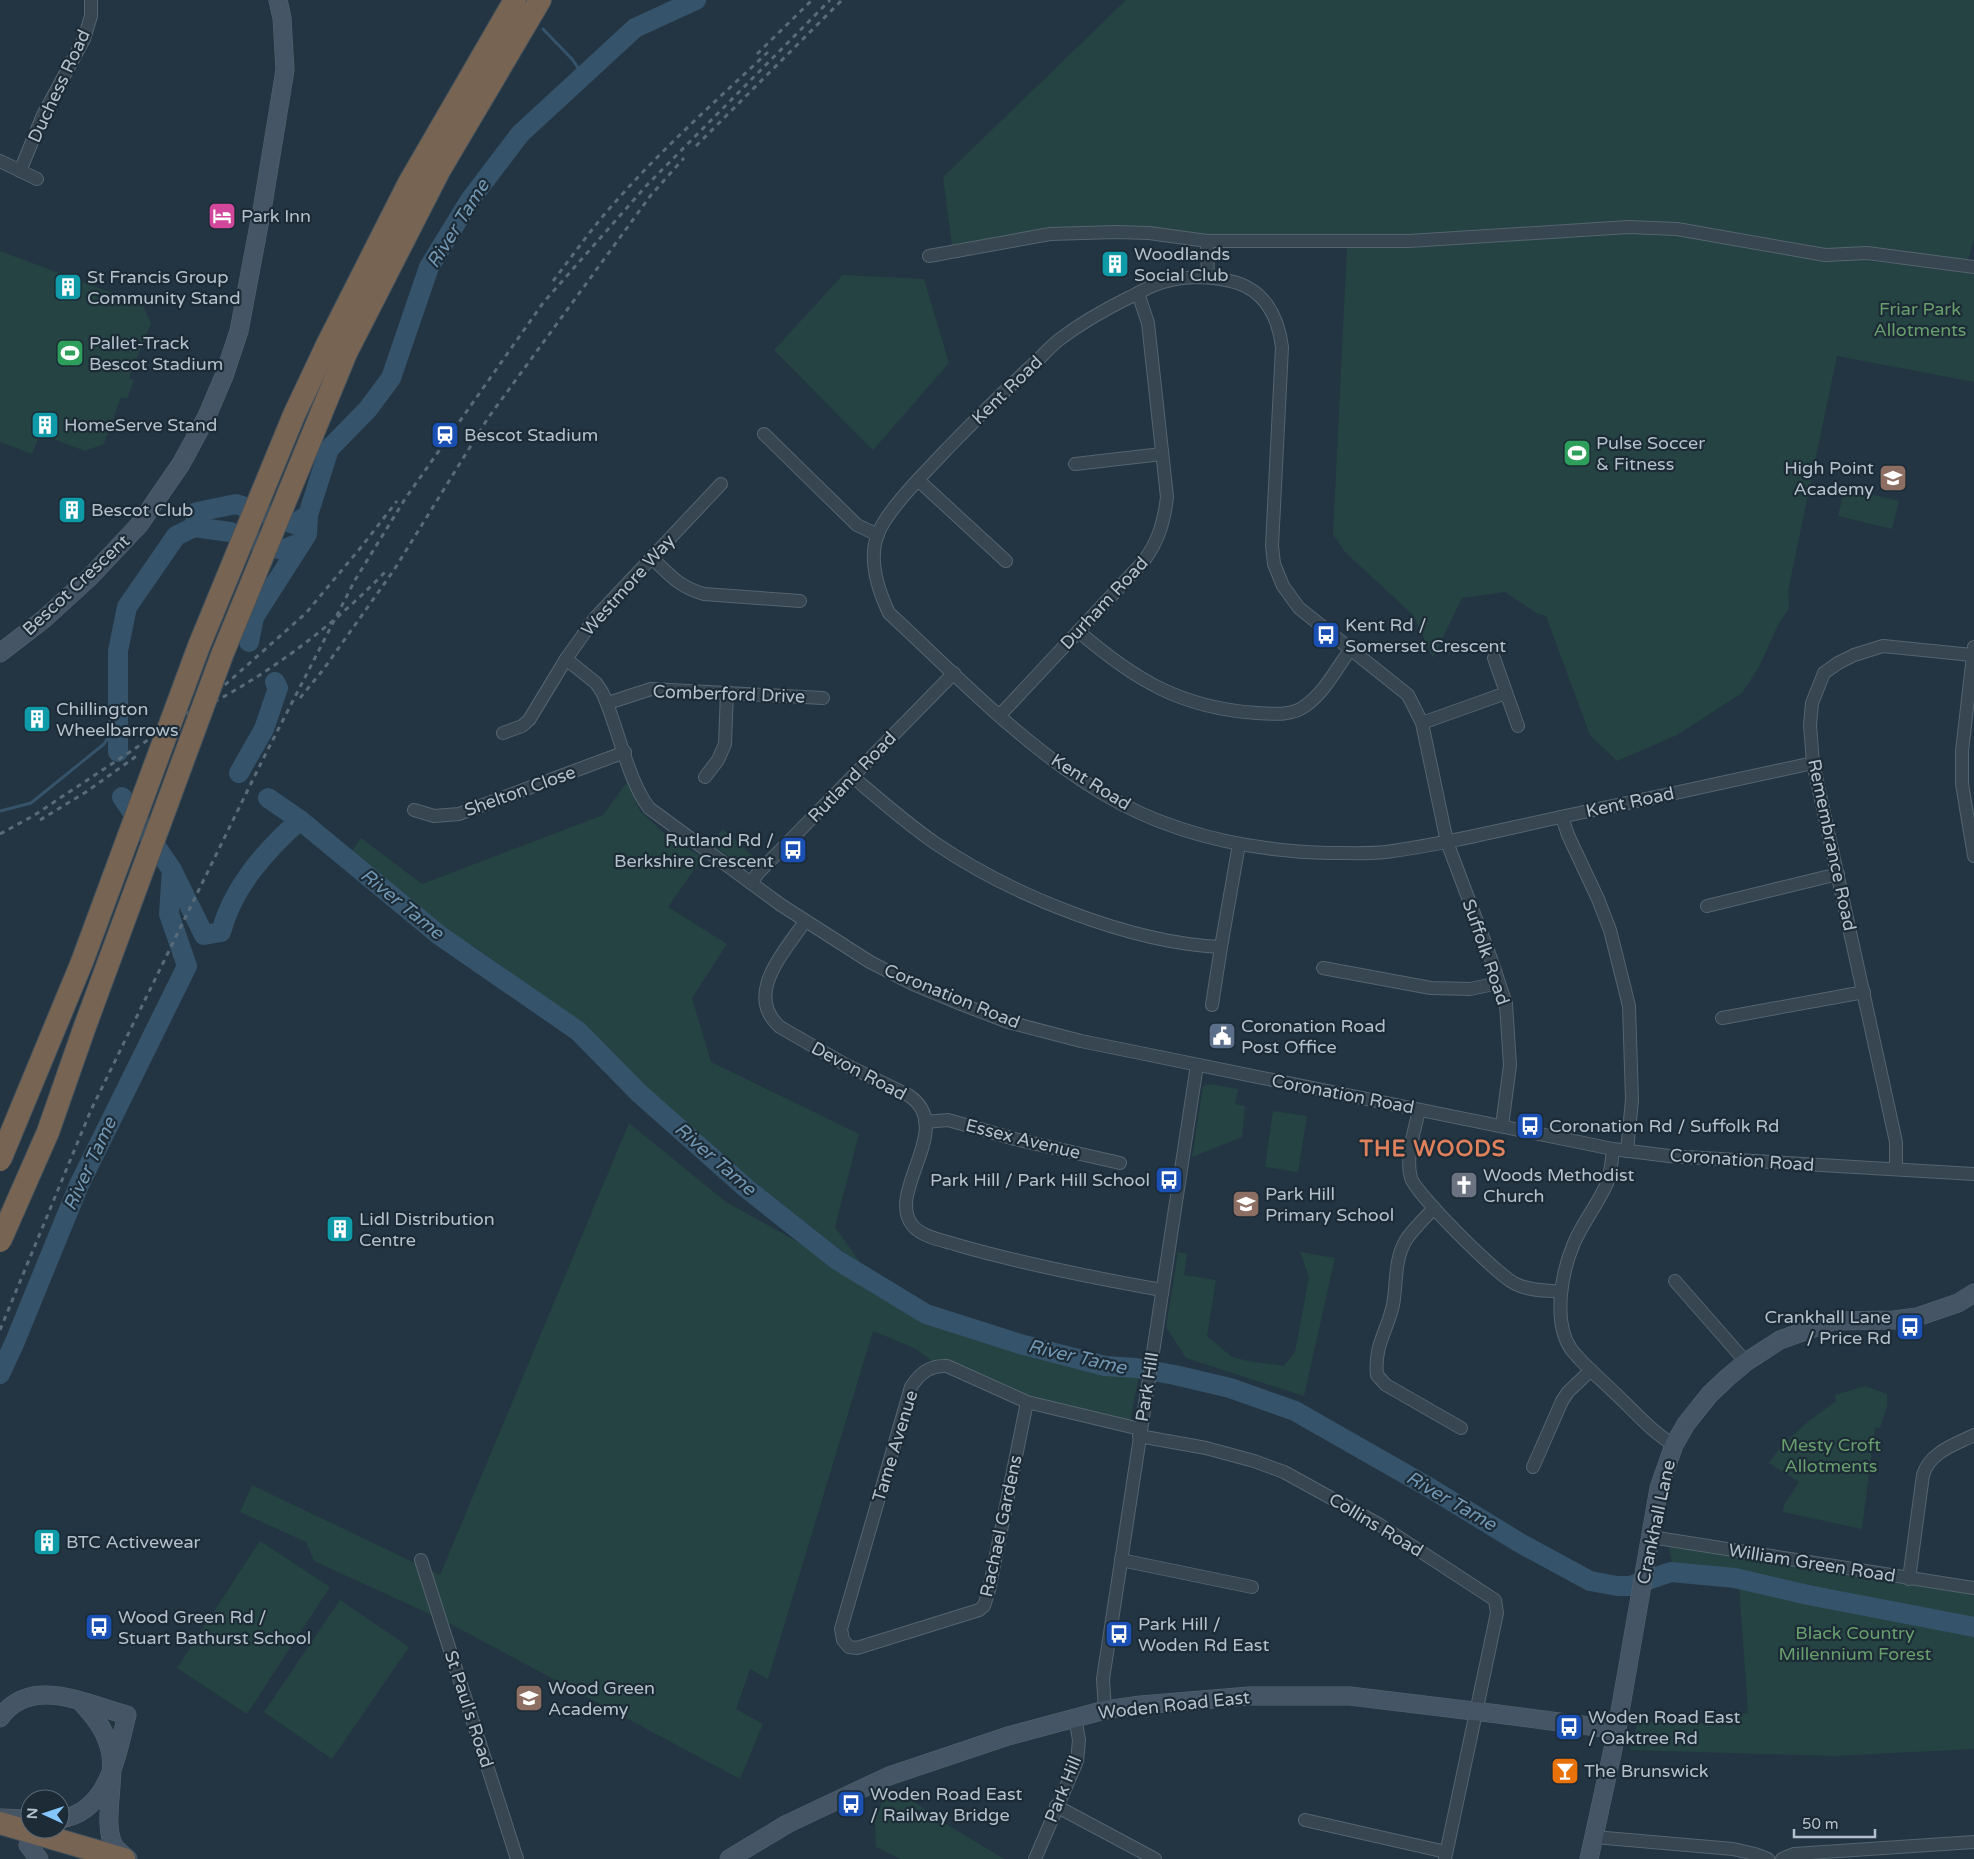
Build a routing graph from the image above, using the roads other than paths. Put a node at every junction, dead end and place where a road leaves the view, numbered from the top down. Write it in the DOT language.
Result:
graph roads {
  1 [pos="91,0"];
  2 [pos="278,0"];
  3 [pos="515,0"];
  4 [pos="540,0"];
  5 [pos="0,161"];
  6 [pos="20,171"];
  7 [pos="37,179"];
  8 [pos="1207,241"];
  9 [pos="930,256"];
  10 [pos="1974,267"];
  11 [pos="1208,277"];
  12 [pos="1138,293"];
  13 [pos="336,349"];
  14 [pos="764,434"];
  15 [pos="1162,454"];
  16 [pos="1075,464"];
  17 [pos="918,480"];
  18 [pos="721,484"];
  19 [pos="878,535"];
  20 [pos="651,557"];
  21 [pos="1006,561"];
  22 [pos="800,601"];
  23 [pos="1078,631"];
  24 [pos="1350,650"];
  25 [pos="1973,651"];
  26 [pos="0,653"];
  27 [pos="1494,658"];
  28 [pos="566,659"];
  29 [pos="954,673"];
  30 [pos="726,692"];
  31 [pos="1506,693"];
  32 [pos="823,698"];
  33 [pos="608,703"];
  34 [pos="1000,715"];
  35 [pos="1422,723"];
  36 [pos="1518,726"];
  37 [pos="502,733"];
  38 [pos="625,752"];
  39 [pos="1813,763"];
  40 [pos="705,777"];
  41 [pos="853,777"];
  42 [pos="414,810"];
  43 [pos="1562,817"];
  44 [pos="1447,842"];
  45 [pos="1239,844"];
  46 [pos="1974,856"];
  47 [pos="1838,874"];
  48 [pos="751,882"];
  49 [pos="1708,906"];
  50 [pos="805,921"];
  51 [pos="1221,947"];
  52 [pos="1323,968"];
  53 [pos="1499,983"];
  54 [pos="1864,992"];
  55 [pos="1212,1004"];
  56 [pos="1722,1018"];
  57 [pos="1197,1065"];
  58 [pos="1419,1110"];
  59 [pos="925,1122"];
  60 [pos="1502,1126"];
  61 [pos="1613,1149"];
  62 [pos="1627,1151"];
  63 [pos="0,1160"];
  64 [pos="1120,1163"];
  65 [pos="1896,1169"];
  66 [pos="1974,1174"];
  67 [pos="1434,1208"];
  68 [pos="12,1218"];
  69 [pos="0,1241"];
  70 [pos="0,1255"];
  71 [pos="1675,1281"];
  72 [pos="1162,1290"];
  73 [pos="1561,1292"];
  74 [pos="1974,1293"];
  75 [pos="1746,1362"];
  76 [pos="1591,1370"];
  77 [pos="1027,1402"];
  78 [pos="1461,1428"];
  79 [pos="1140,1433"];
  80 [pos="1974,1435"];
  81 [pos="1674,1445"];
  82 [pos="1533,1467"];
  83 [pos="1651,1537"];
  84 [pos="421,1560"];
  85 [pos="1121,1560"];
  86 [pos="1909,1579"];
  87 [pos="1252,1587"];
  88 [pos="1974,1588"];
  89 [pos="857,1648"];
  90 [pos="79,1701"];
  91 [pos="1105,1710"];
  92 [pos="1476,1711"];
  93 [pos="1075,1717"];
  94 [pos="0,1718"];
  95 [pos="1617,1731"];
  96 [pos="113,1769"];
  97 [pos="1056,1806"];
  98 [pos="70,1816"];
  99 [pos="0,1818"];
  100 [pos="20,1819"];
  101 [pos="1304,1820"];
  102 [pos="0,1822"];
  103 [pos="1594,1837"];
  104 [pos="0,1838"];
  105 [pos="1974,1842"];
  106 [pos="33,1852"];
  107 [pos="1445,1856"];
  108 [pos="75,1859"];
  109 [pos="124,1859"];
  110 [pos="128,1859"];
  111 [pos="517,1859"];
  112 [pos="728,1859"];
  113 [pos="1035,1859"];
  114 [pos="1154,1859"];
  115 [pos="1589,1859"];
  116 [pos="1768,1859"];
  117 [pos="1782,1859"];
  1 -- 6 [label="street, Duchess Road"];
  2 -- 26 [label="street, Bescot Crescent"];
  3 -- 13 [label="highway"];
  4 -- 13 [label="highway"];
  5 -- 6 [label="street"];
  6 -- 7 [label="street"];
  8 -- 9 [label="street"];
  8 -- 10 [label="street"];
  8 -- 11 [label="street"];
  11 -- 12 [label="street, Kent Road"];
  11 -- 24 [label="street, Kent Road"];
  12 -- 15 [label="street, Durham Road"];
  12 -- 17 [label="street, Kent Road"];
  13 -- 63 [label="highway, bridge"];
  13 -- 68 [label="highway, bridge"];
  14 -- 19 [label="street"];
  15 -- 16 [label="street"];
  15 -- 23 [label="street, Durham Road"];
  17 -- 19 [label="street, Kent Road"];
  17 -- 21 [label="street"];
  18 -- 20 [label="street, Westmore Way"];
  19 -- 29 [label="street, Kent Road"];
  20 -- 22 [label="street"];
  20 -- 28 [label="street, Westmore Way"];
  23 -- 24 [label="street"];
  23 -- 34 [label="street, Durham Road"];
  24 -- 35 [label="street, Kent Road"];
  25 -- 39 [label="street, Remembrance Road"];
  25 -- 46 [label="street"];
  27 -- 31 [label="street"];
  28 -- 33 [label="street, Coronation Road"];
  28 -- 37 [label="street, Westmore Way"];
  29 -- 34 [label="street, Kent Road"];
  29 -- 41 [label="street, Rutland Road"];
  30 -- 32 [label="street, Comberford Drive"];
  30 -- 33 [label="street, Comberford Drive"];
  30 -- 40 [label="street"];
  31 -- 35 [label="street"];
  31 -- 36 [label="street"];
  33 -- 38 [label="street, Coronation Road"];
  34 -- 45 [label="street, Kent Road"];
  35 -- 44 [label="street, Kent Road"];
  38 -- 42 [label="street, Shelton Close"];
  38 -- 48 [label="street, Coronation Road"];
  39 -- 43 [label="street, Kent Road"];
  39 -- 47 [label="street, Remembrance Road"];
  41 -- 48 [label="street, Rutland Road"];
  41 -- 51 [label="street"];
  43 -- 44 [label="street, Kent Road"];
  43 -- 62 [label="street"];
  44 -- 45 [label="street, Kent Road"];
  44 -- 53 [label="street, Suffolk Road"];
  45 -- 51 [label="street"];
  47 -- 49 [label="street"];
  47 -- 54 [label="street, Remembrance Road"];
  48 -- 50 [label="street, Coronation Road"];
  50 -- 57 [label="street, Coronation Road"];
  50 -- 59 [label="street, Devon Road"];
  51 -- 55 [label="street"];
  52 -- 53 [label="street"];
  53 -- 60 [label="street, Suffolk Road"];
  54 -- 56 [label="street"];
  54 -- 65 [label="street, Remembrance Road"];
  57 -- 58 [label="street, Coronation Road"];
  57 -- 72 [label="street, Park Hill"];
  58 -- 60 [label="street, Coronation Road"];
  58 -- 67 [label="street"];
  59 -- 64 [label="street, Essex Avenue"];
  59 -- 72 [label="street"];
  60 -- 61 [label="street, Coronation Road"];
  61 -- 62 [label="street, Coronation Road"];
  61 -- 73 [label="street"];
  62 -- 65 [label="street, Coronation Road"];
  65 -- 66 [label="street, Coronation Road"];
  67 -- 73 [label="street"];
  67 -- 78 [label="street"];
  68 -- 69 [label="highway, bridge"];
  68 -- 70 [label="highway, bridge"];
  71 -- 75 [label="street"];
  72 -- 79 [label="street, Park Hill"];
  73 -- 76 [label="street"];
  74 -- 75 [label="street, Crankhall Lane"];
  75 -- 81 [label="street, Crankhall Lane"];
  76 -- 81 [label="street"];
  76 -- 82 [label="street"];
  77 -- 79 [label="street, Tame Avenue"];
  77 -- 89 [label="street, Rachael Gardens"];
  77 -- 89 [label="street, Tame Avenue"];
  79 -- 85 [label="street, Park Hill"];
  79 -- 92 [label="street, Collins Road"];
  80 -- 86 [label="street"];
  81 -- 83 [label="street, Crankhall Lane"];
  83 -- 86 [label="street, William Green Road"];
  83 -- 95 [label="street, Crankhall Lane"];
  84 -- 111 [label="street, St Paul's Road"];
  85 -- 87 [label="street"];
  85 -- 91 [label="street, Park Hill"];
  86 -- 88 [label="street, William Green Road"];
  90 -- 94 [label="street"];
  90 -- 96 [label="street"];
  90 -- 96 [label="street"];
  91 -- 92 [label="street, Woden Road East"];
  91 -- 93 [label="street, Woden Road East"];
  92 -- 95 [label="street, Woden Road East"];
  92 -- 107 [label="street, Collins Road"];
  93 -- 97 [label="street, Park Hill"];
  93 -- 112 [label="street, Woden Road East"];
  95 -- 103 [label="street, Crankhall Lane"];
  96 -- 98 [label="street"];
  96 -- 110 [label="street"];
  97 -- 113 [label="street, Park Hill"];
  97 -- 114 [label="street"];
  99 -- 100 [label="street"];
  101 -- 107 [label="street"];
  102 -- 109 [label="highway"];
  103 -- 115 [label="street, Crankhall Lane"];
  103 -- 116 [label="street"];
  104 -- 106 [label="highway"];
  105 -- 117 [label="street"];
  106 -- 108 [label="highway"];
}
